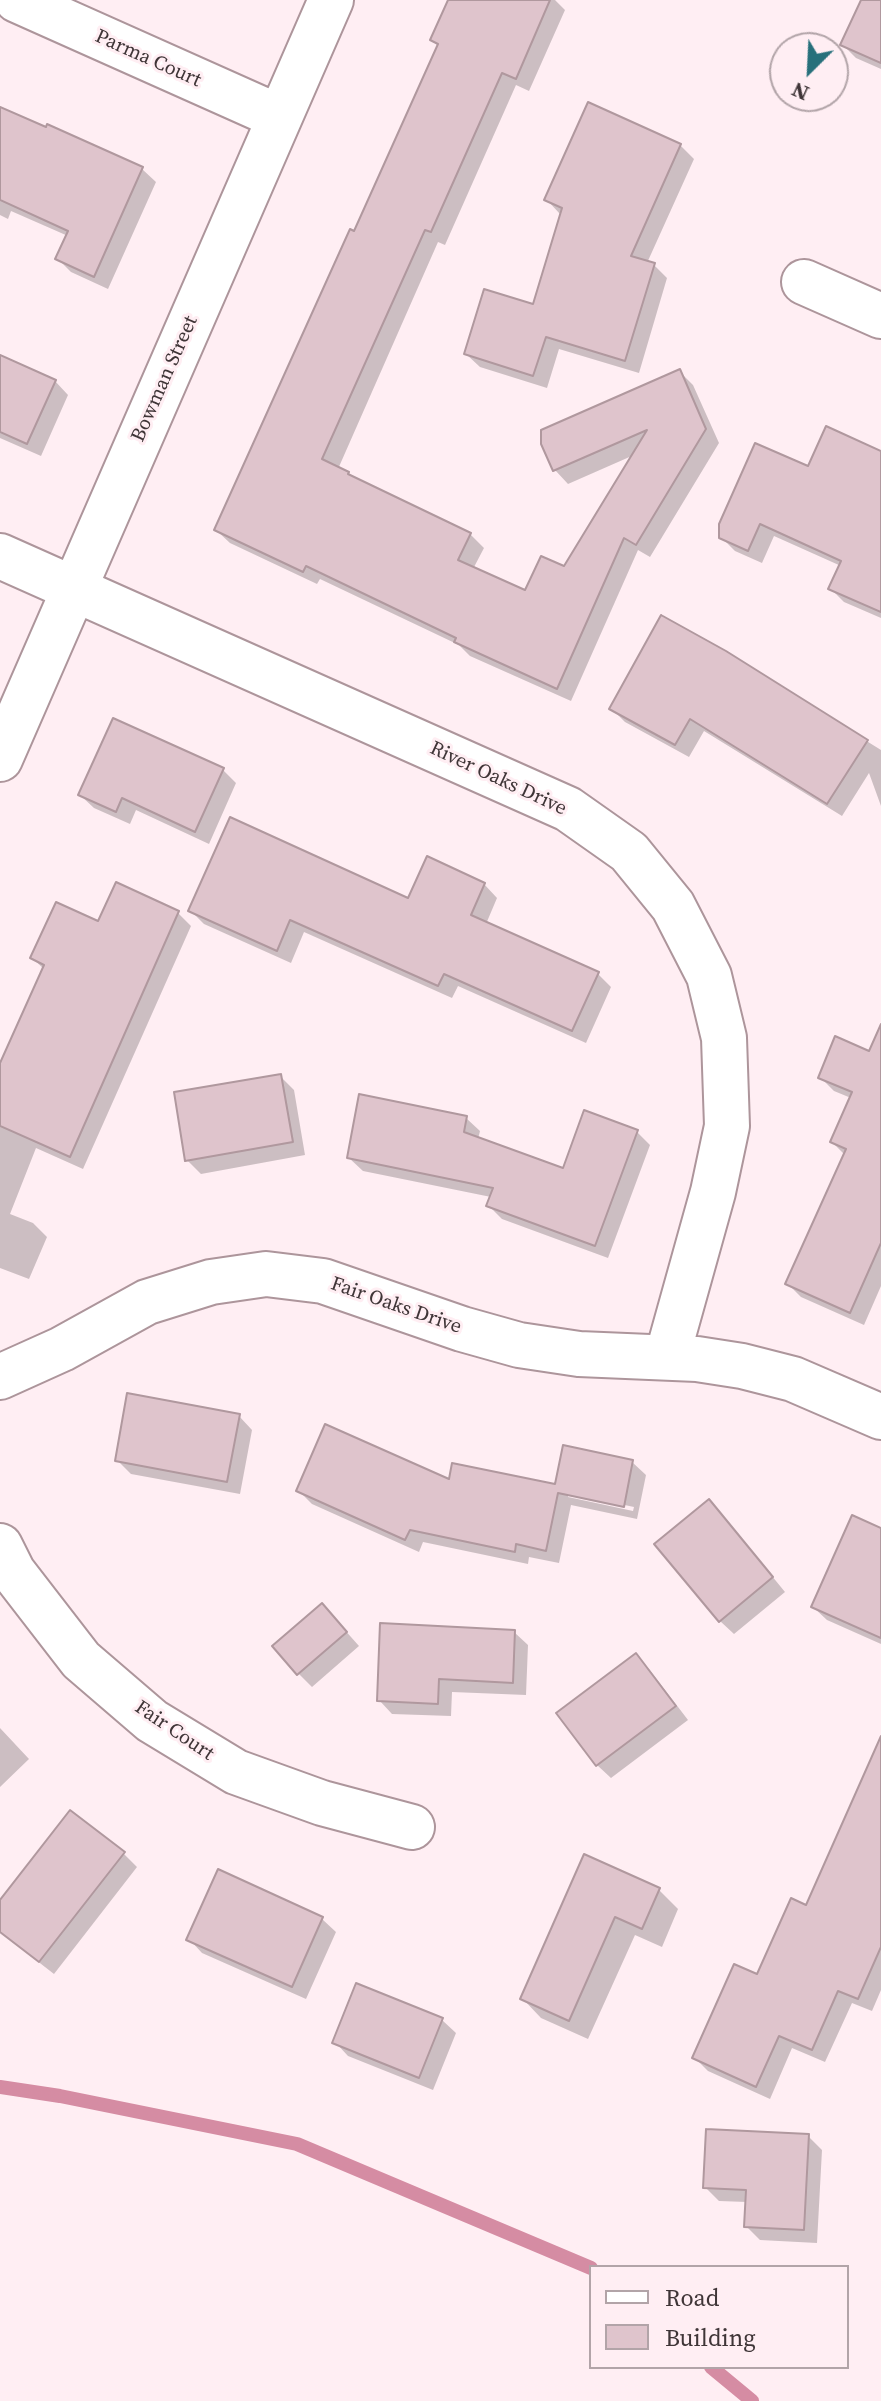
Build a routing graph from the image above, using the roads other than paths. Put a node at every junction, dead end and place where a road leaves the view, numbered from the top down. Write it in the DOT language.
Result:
graph roads {
  1 [pos="17,0"];
  2 [pos="331,0"];
  3 [pos="279,117"];
  4 [pos="804,282"];
  5 [pos="881,316"];
  6 [pos="0,556"];
  7 [pos="74,588"];
  8 [pos="0,759"];
  9 [pos="667,1357"];
  10 [pos="0,1377"];
  11 [pos="881,1417"];
  12 [pos="0,1546"];
  13 [pos="412,1827"];
  1 -- 3 [label="street, Parma Court"];
  2 -- 3 [label="street, Bowman Street"];
  3 -- 7 [label="street, Bowman Street"];
  4 -- 5 [label="street"];
  6 -- 7 [label="street, River Oaks Drive"];
  7 -- 8 [label="street, Bowman Street"];
  7 -- 9 [label="street, River Oaks Drive"];
  9 -- 10 [label="street, Fair Oaks Drive"];
  9 -- 11 [label="street, Fair Oaks Drive"];
  12 -- 13 [label="street, Fair Court"];
}
